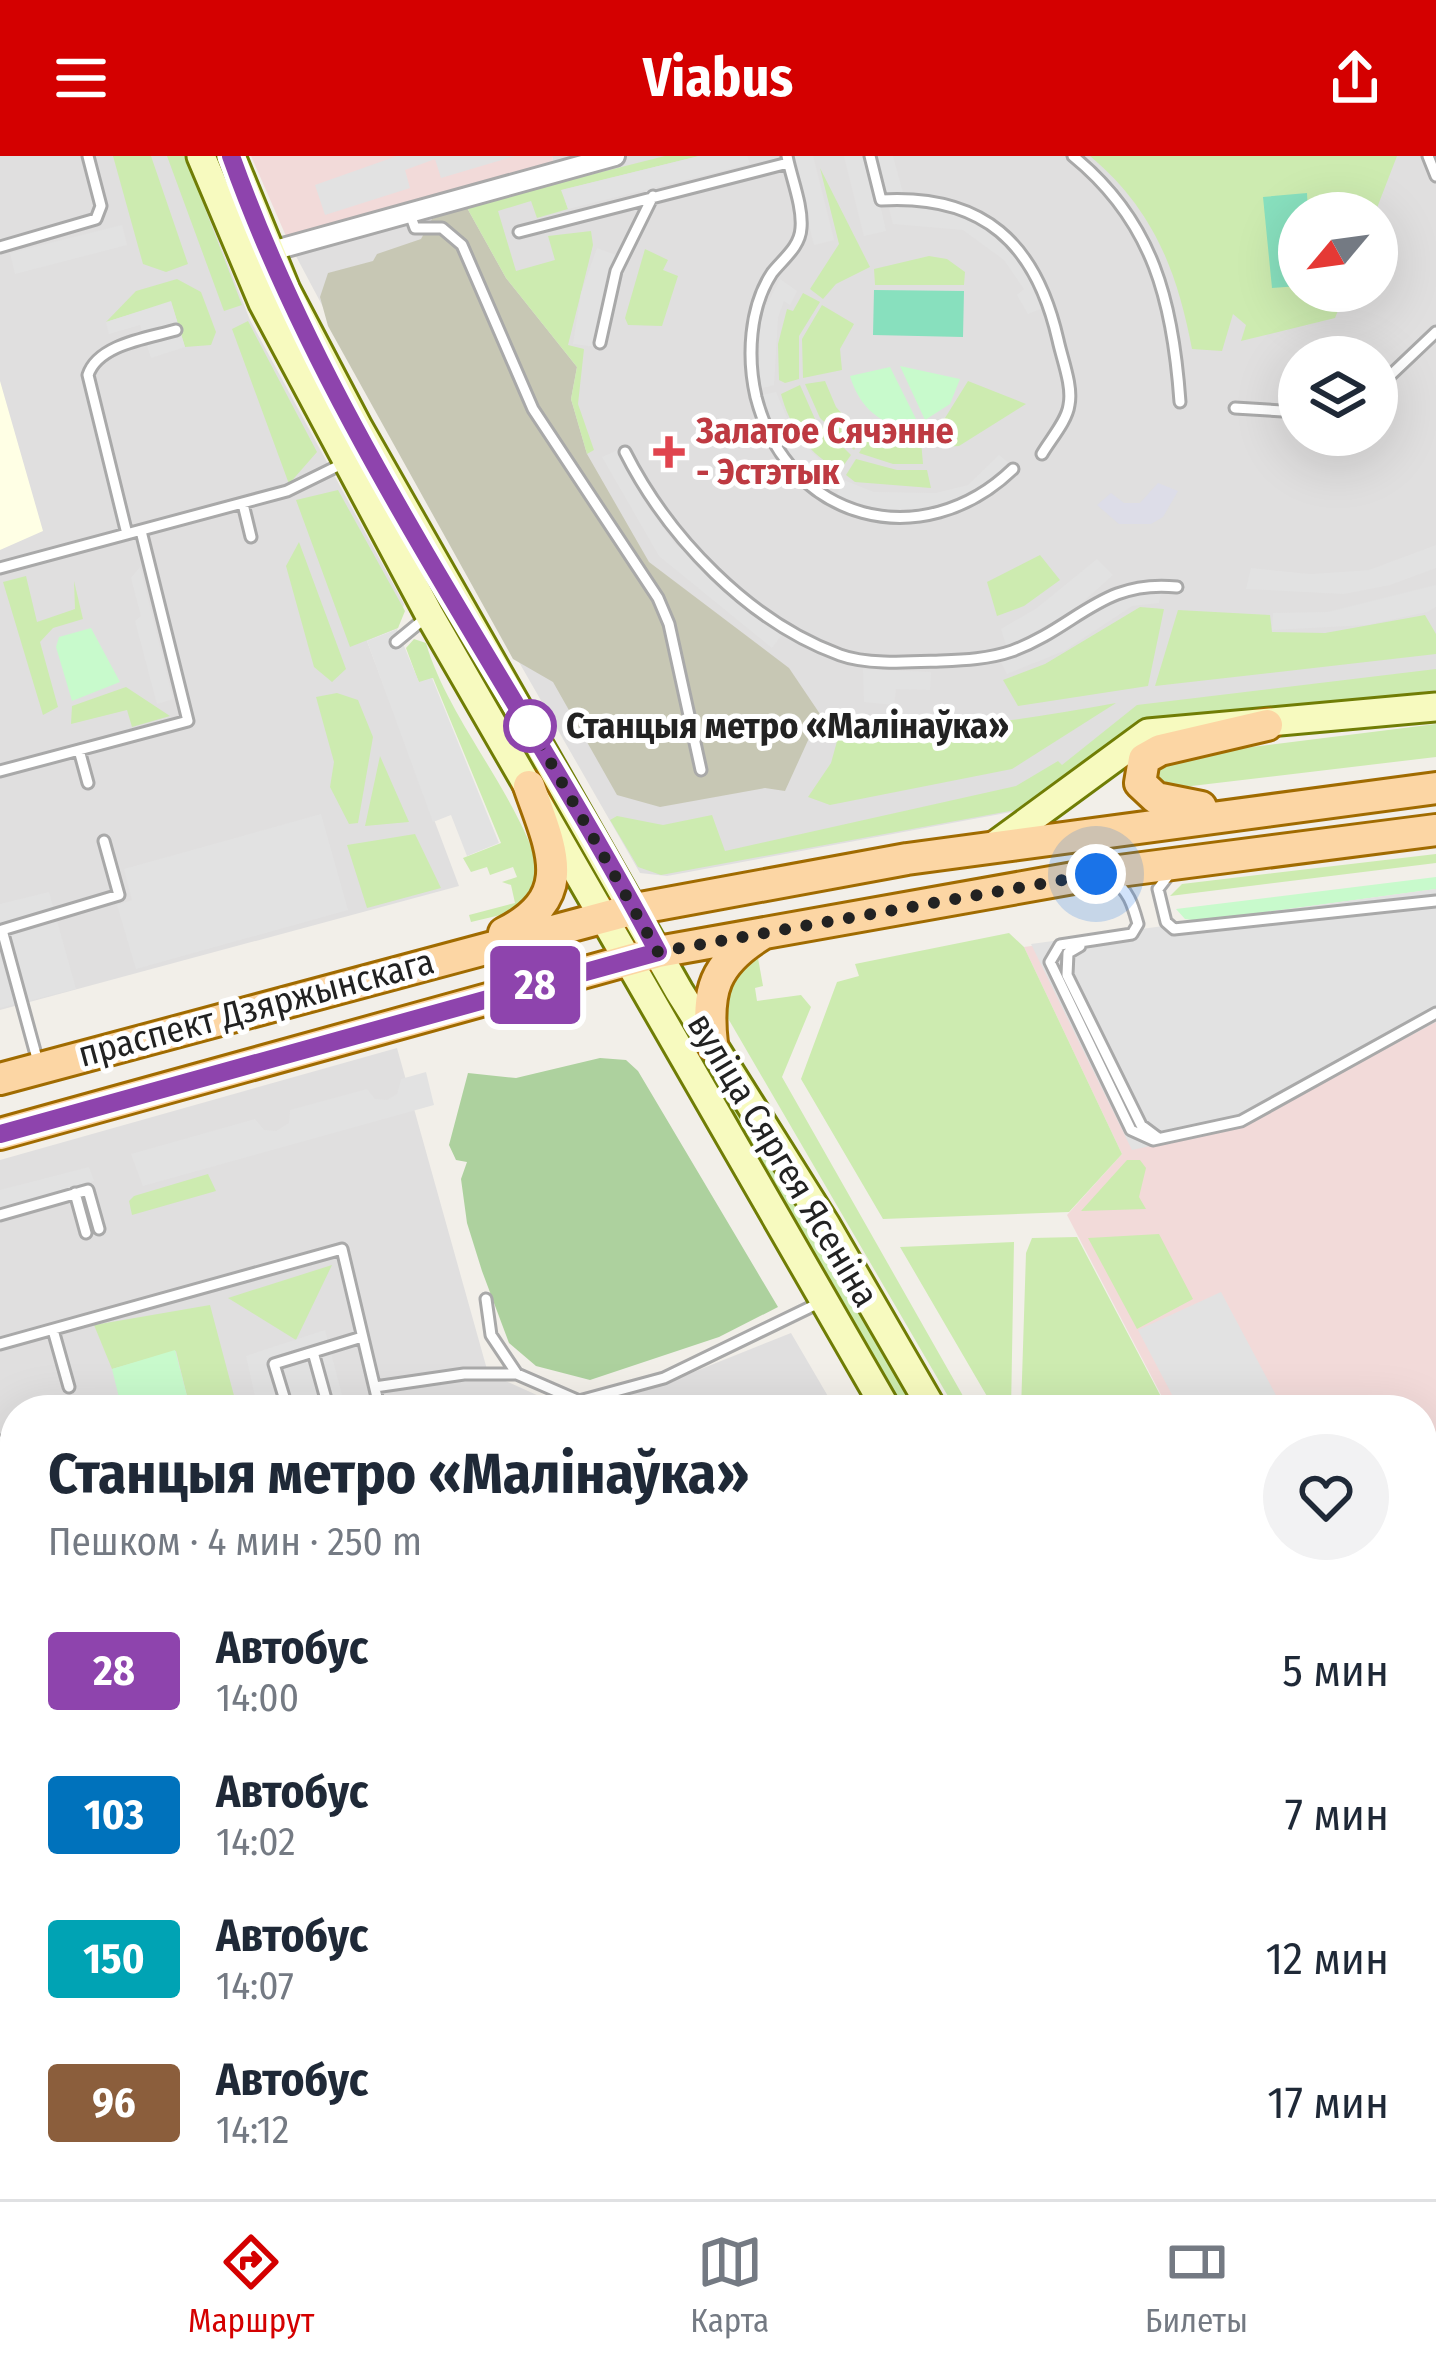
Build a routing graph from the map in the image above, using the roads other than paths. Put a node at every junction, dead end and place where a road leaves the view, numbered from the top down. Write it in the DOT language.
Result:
graph roads {
  1 [pos="88,156"];
  2 [pos="201,156"];
  3 [pos="230,156"];
  4 [pos="615,156"];
  5 [pos="870,156"];
  6 [pos="1073,156"];
  7 [pos="1428,156"];
  8 [pos="788,159"];
  9 [pos="1436,176"];
  10 [pos="652,196"];
  11 [pos="410,214"];
  12 [pos="519,232"];
  13 [pos="0,247"];
  14 [pos="256,256"];
  15 [pos="176,330"];
  16 [pos="1436,332"];
  17 [pos="600,343"];
  18 [pos="1398,368"];
  19 [pos="1180,401"];
  20 [pos="1235,409"];
  21 [pos="1278,411"];
  22 [pos="626,452"];
  23 [pos="1042,454"];
  24 [pos="346,463"];
  25 [pos="1013,469"];
  26 [pos="243,503"];
  27 [pos="141,532"];
  28 [pos="127,535"];
  29 [pos="251,537"];
  30 [pos="0,568"];
  31 [pos="1177,587"];
  32 [pos="430,616"];
  33 [pos="396,642"];
  34 [pos="1436,707"];
  35 [pos="1267,725"];
  36 [pos="79,750"];
  37 [pos="701,770"];
  38 [pos="0,771"];
  39 [pos="88,783"];
  40 [pos="529,786"];
  41 [pos="1436,788"];
  42 [pos="1237,811"];
  43 [pos="1436,830"];
  44 [pos="104,841"];
  45 [pos="994,846"];
  46 [pos="1184,861"];
  47 [pos="1096,874"];
  48 [pos="1436,901"];
  49 [pos="635,909"];
  50 [pos="601,916"];
  51 [pos="772,929"];
  52 [pos="476,948"];
  53 [pos="658,952"];
  54 [pos="627,962"];
  55 [pos="1436,1013"];
  56 [pos="712,1044"];
  57 [pos="40,1068"];
  58 [pos="0,1078"];
  59 [pos="0,1133"];
  60 [pos="75,1193"];
  61 [pos="0,1215"];
  62 [pos="99,1229"];
  63 [pos="86,1233"];
  64 [pos="112,1296"];
  65 [pos="486,1298"];
  66 [pos="824,1300"];
  67 [pos="115,1312"];
  68 [pos="53,1330"];
  69 [pos="362,1337"];
  70 [pos="0,1344"];
  71 [pos="313,1352"];
  72 [pos="517,1374"];
  73 [pos="69,1388"];
  74 [pos="375,1388"];
  75 [pos="283,1395"];
  76 [pos="325,1395"];
  77 [pos="377,1395"];
  78 [pos="565,1395"];
  79 [pos="601,1395"];
  80 [pos="878,1395"];
  81 [pos="924,1395"];
  1 -- 13 [label="lane"];
  2 -- 14 [label="main road"];
  3 -- 14 [label="main road"];
  4 -- 11 [label="street"];
  5 -- 23 [label="lane"];
  6 -- 19 [label="lane"];
  7 -- 9 [label="lane"];
  8 -- 10 [label="lane"];
  8 -- 25 [label="lane"];
  10 -- 12 [label="lane"];
  10 -- 17 [label="lane"];
  11 -- 14 [label="street"];
  11 -- 37 [label="lane"];
  14 -- 24 [label="main road, вуліца Сяргея Ясеніна"];
  14 -- 49 [label="main road, вуліца Сяргея Ясеніна"];
  15 -- 28 [label="lane"];
  16 -- 18 [label="lane"];
  20 -- 21 [label="lane"];
  22 -- 31 [label="lane"];
  24 -- 26 [label="lane"];
  24 -- 32 [label="main road, вуліца Сяргея Ясеніна"];
  26 -- 27 [label="lane"];
  26 -- 29 [label="lane"];
  27 -- 28 [label="lane"];
  27 -- 36 [label="lane"];
  28 -- 30 [label="lane"];
  32 -- 33 [label="lane"];
  32 -- 40 [label="main road, вуліца Сяргея Ясеніна"];
  34 -- 35 [label="main road"];
  35 -- 42 [label="main road"];
  35 -- 45 [label="main road"];
  36 -- 38 [label="lane"];
  36 -- 39 [label="lane"];
  40 -- 50 [label="main road, вуліца Сяргея Ясеніна"];
  40 -- 52 [label="main road"];
  41 -- 42 [label="main road, праспект Дзяржынскага"];
  42 -- 45 [label="main road, праспект Дзяржынскага"];
  43 -- 46 [label="main road, праспект Дзяржынскага"];
  44 -- 57 [label="lane"];
  45 -- 49 [label="main road, праспект Дзяржынскага"];
  46 -- 47 [label="main road, праспект Дзяржынскага"];
  46 -- 48 [label="lane"];
  47 -- 51 [label="main road, праспект Дзяржынскага"];
  47 -- 55 [label="lane"];
  49 -- 50 [label="main road, праспект Дзяржынскага"];
  49 -- 53 [label="main road, вуліца Сяргея Ясеніна"];
  50 -- 52 [label="main road, праспект Дзяржынскага"];
  50 -- 54 [label="main road, вуліца Сяргея Ясеніна"];
  51 -- 53 [label="main road, праспект Дзяржынскага"];
  51 -- 56 [label="main road"];
  52 -- 57 [label="main road, праспект Дзяржынскага"];
  53 -- 54 [label="main road, праспект Дзяржынскага"];
  53 -- 56 [label="main road, вуліца Сяргея Ясеніна"];
  54 -- 59 [label="main road, праспект Дзяржынскага"];
  54 -- 66 [label="main road, вуліца Сяргея Ясеніна"];
  56 -- 81 [label="main road, вуліца Сяргея Ясеніна"];
  57 -- 58 [label="main road, праспект Дзяржынскага"];
  60 -- 61 [label="lane"];
  60 -- 62 [label="lane"];
  60 -- 63 [label="lane"];
  64 -- 67 [label="lane"];
  65 -- 72 [label="lane"];
  66 -- 79 [label="lane"];
  66 -- 80 [label="main road, вуліца Сяргея Ясеніна"];
  67 -- 68 [label="lane"];
  67 -- 69 [label="lane"];
  68 -- 70 [label="lane"];
  68 -- 73 [label="lane"];
  69 -- 71 [label="lane"];
  69 -- 74 [label="lane"];
  71 -- 75 [label="lane"];
  71 -- 76 [label="lane"];
  72 -- 74 [label="lane"];
  72 -- 78 [label="lane"];
  74 -- 77 [label="lane"];
}
